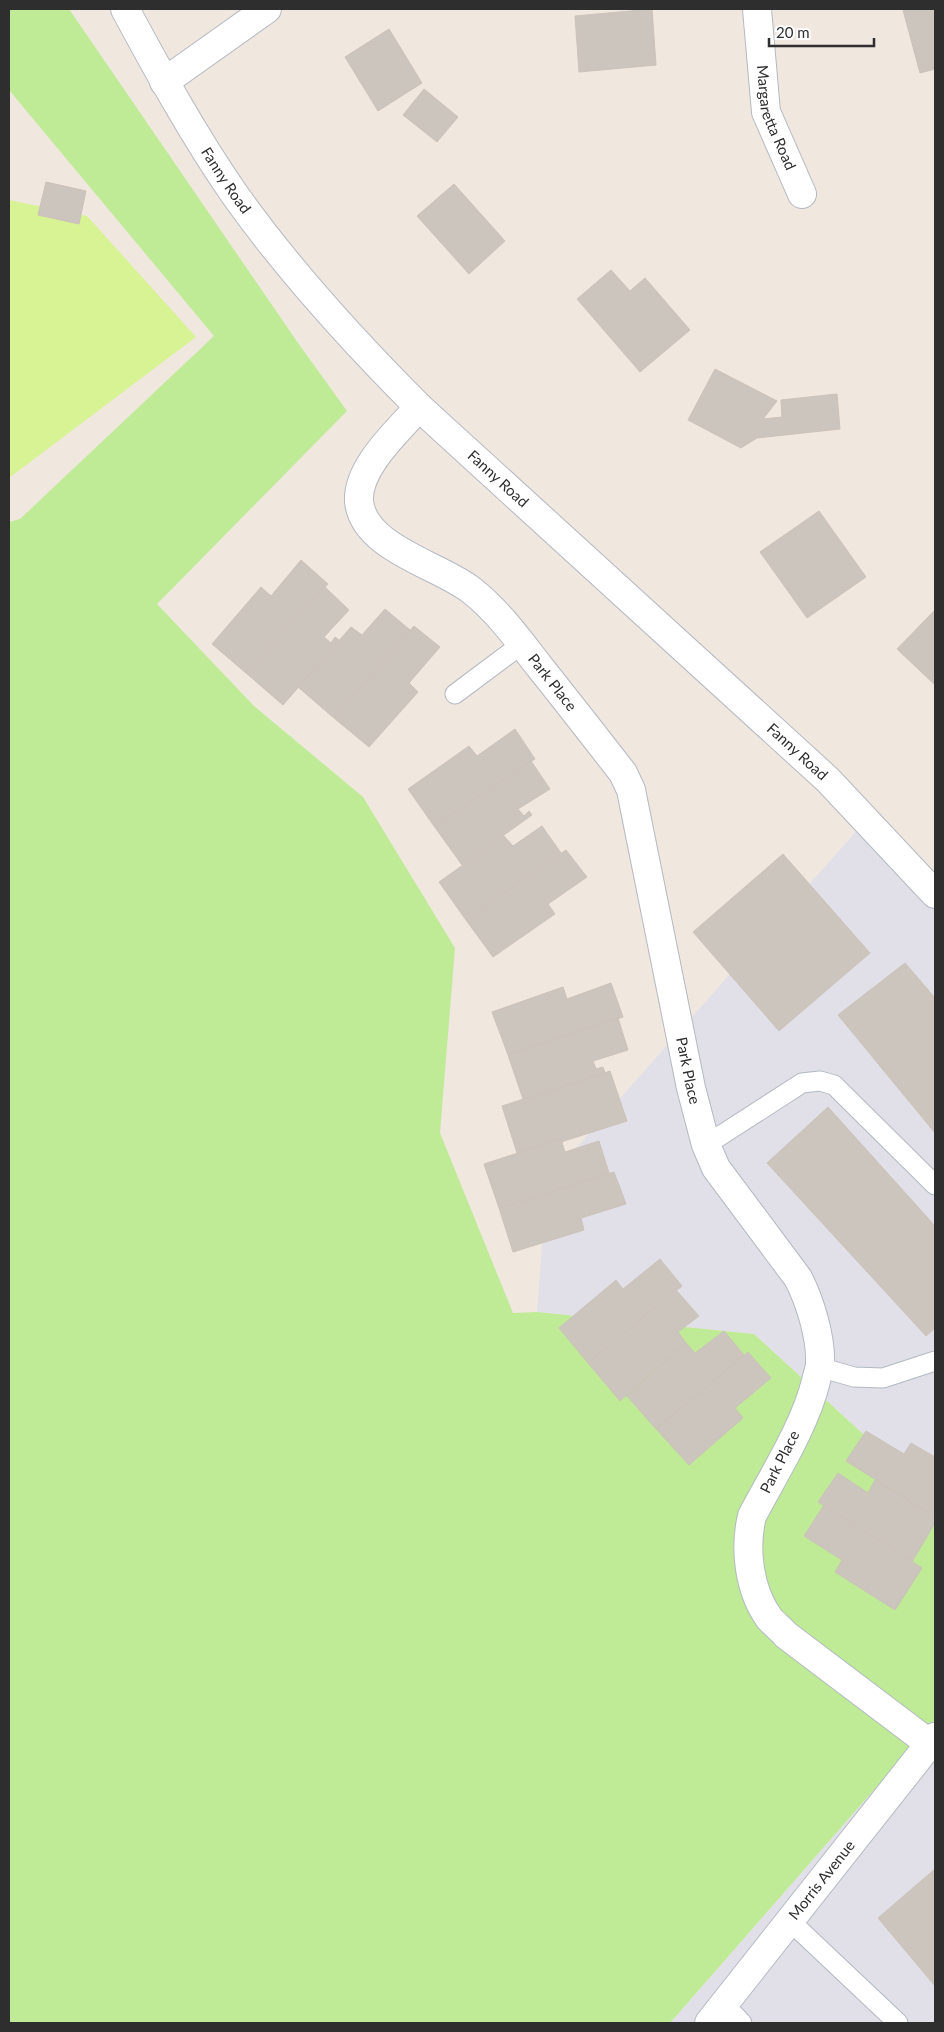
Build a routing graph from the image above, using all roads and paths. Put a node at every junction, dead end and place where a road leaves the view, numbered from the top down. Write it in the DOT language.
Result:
graph roads {
  1 [pos="125,9"];
  2 [pos="267,9"];
  3 [pos="756,9"];
  4 [pos="164,82"];
  5 [pos="802,194"];
  6 [pos="419,407"];
  7 [pos="522,644"];
  8 [pos="455,694"];
  9 [pos="935,894"];
  10 [pos="706,1145"];
  11 [pos="935,1185"];
  12 [pos="935,1361"];
  13 [pos="819,1367"];
  14 [pos="932,1740"];
  15 [pos="790,1921"];
  16 [pos="716,2014"];
  17 [pos="742,2023"];
  18 [pos="898,2023"];
  1 -- 4 [label="street, Fanny Road"];
  2 -- 4 [label="street"];
  3 -- 5 [label="street, Margaretta Road"];
  4 -- 6 [label="street, Fanny Road"];
  6 -- 7 [label="street, Park Place"];
  6 -- 9 [label="street, Fanny Road"];
  7 -- 8 [label="lane"];
  7 -- 10 [label="street, Park Place"];
  10 -- 11 [label="lane"];
  10 -- 13 [label="street, Park Place"];
  12 -- 13 [label="lane"];
  13 -- 14 [label="street, Park Place"];
  14 -- 15 [label="street, Morris Avenue"];
  15 -- 16 [label="street, Morris Avenue"];
  15 -- 18 [label="lane"];
  16 -- 17 [label="lane"];
}
